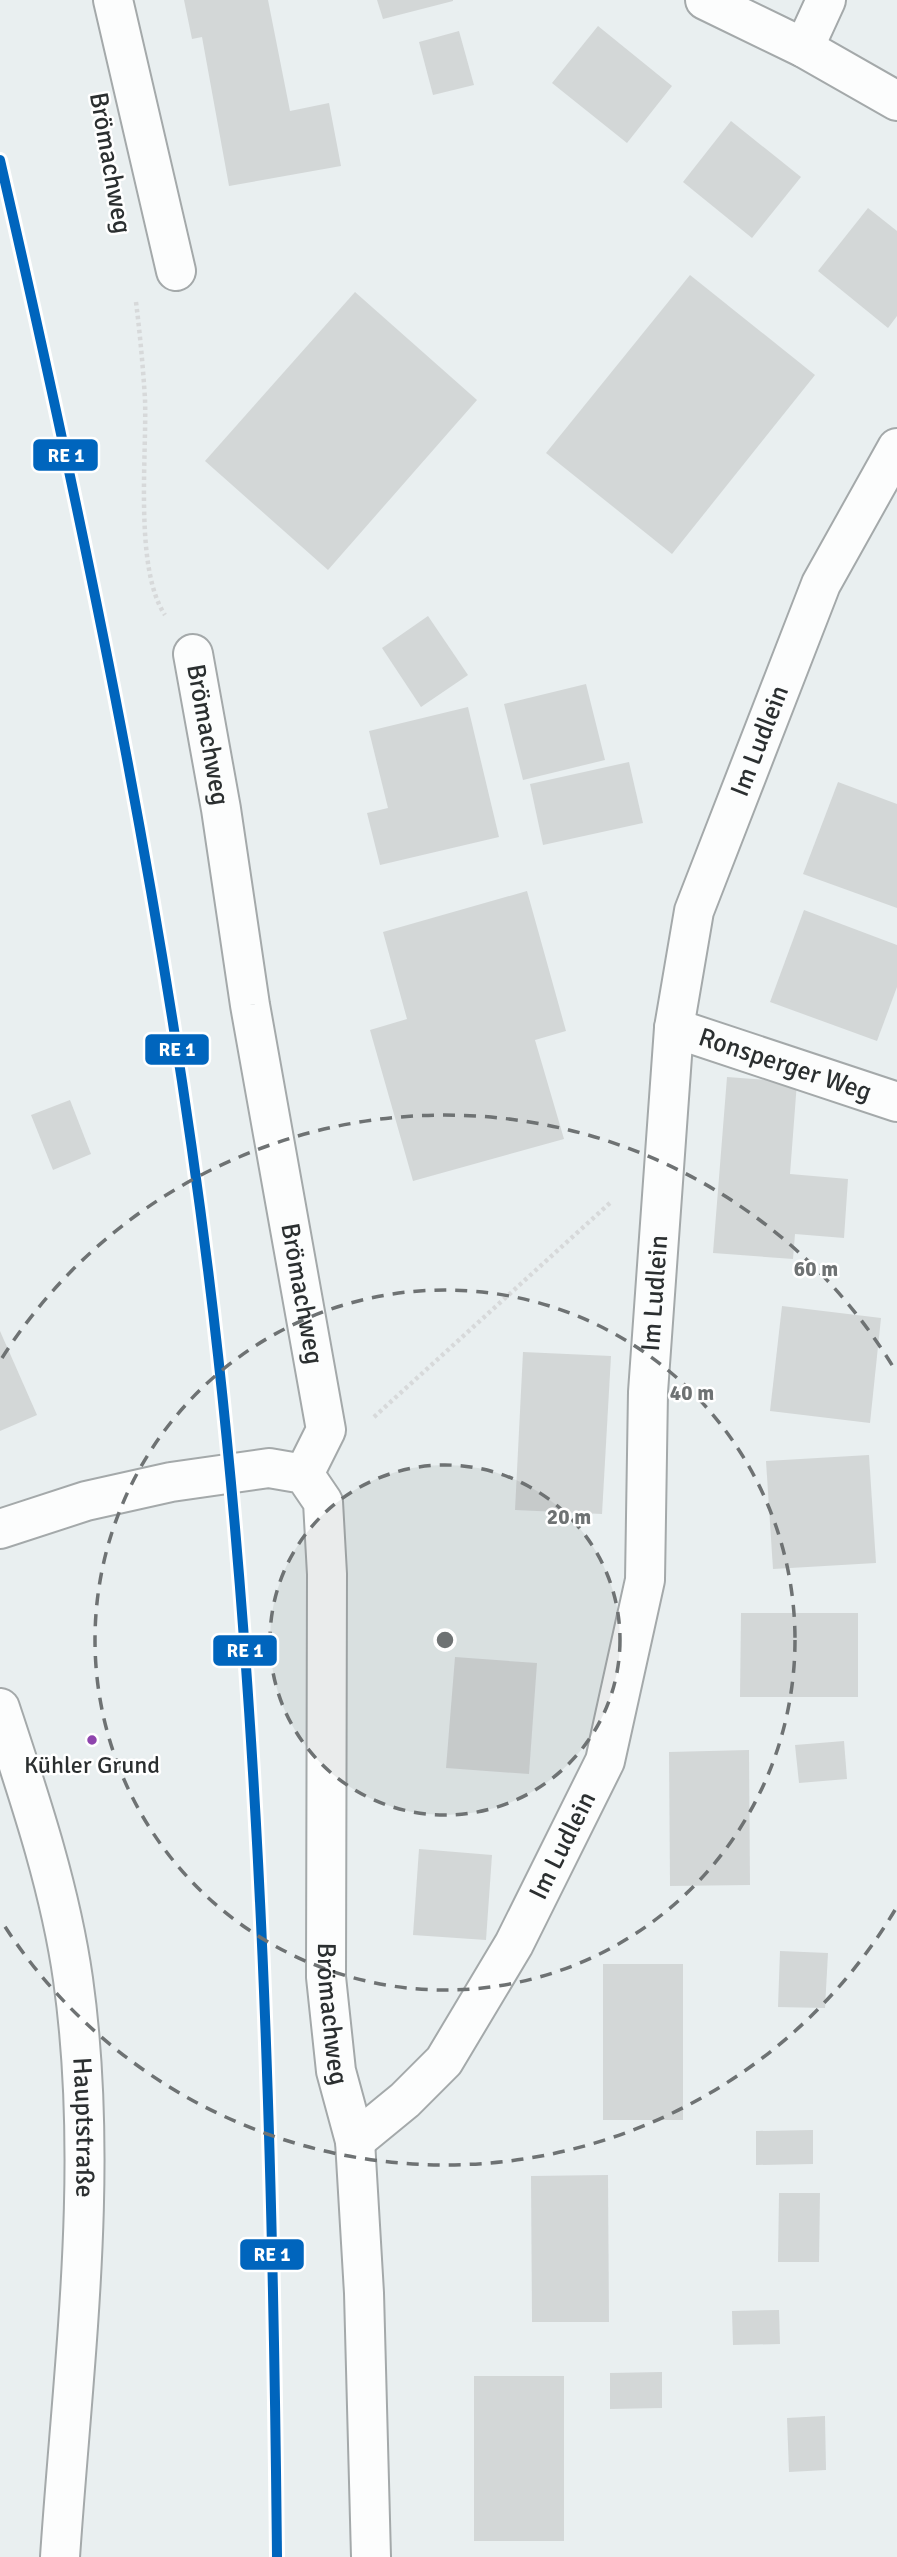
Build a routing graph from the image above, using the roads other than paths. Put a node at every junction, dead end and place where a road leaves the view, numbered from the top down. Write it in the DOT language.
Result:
graph roads {
  1 [pos="113,0"];
  2 [pos="705,0"];
  3 [pos="826,0"];
  4 [pos="804,48"];
  5 [pos="897,101"];
  6 [pos="176,271"];
  7 [pos="897,448"];
  8 [pos="192,654"];
  9 [pos="674,1028"];
  10 [pos="897,1102"];
  11 [pos="304,1474"];
  12 [pos="0,1529"];
  13 [pos="0,1708"];
  14 [pos="355,2141"];
  15 [pos="60,2557"];
  16 [pos="371,2557"];
  1 -- 6 [label="street"];
  2 -- 4 [label="street"];
  3 -- 4 [label="street"];
  4 -- 5 [label="street"];
  7 -- 9 [label="street, Im Ludlein"];
  8 -- 11 [label="street, Brömachweg"];
  9 -- 10 [label="street, Ronsperger Weg"];
  9 -- 14 [label="street, Im Ludlein"];
  11 -- 12 [label="street"];
  11 -- 14 [label="street, Brömachweg"];
  13 -- 15 [label="street, Hauptstraße"];
  14 -- 16 [label="street, Brömachweg"];
}
